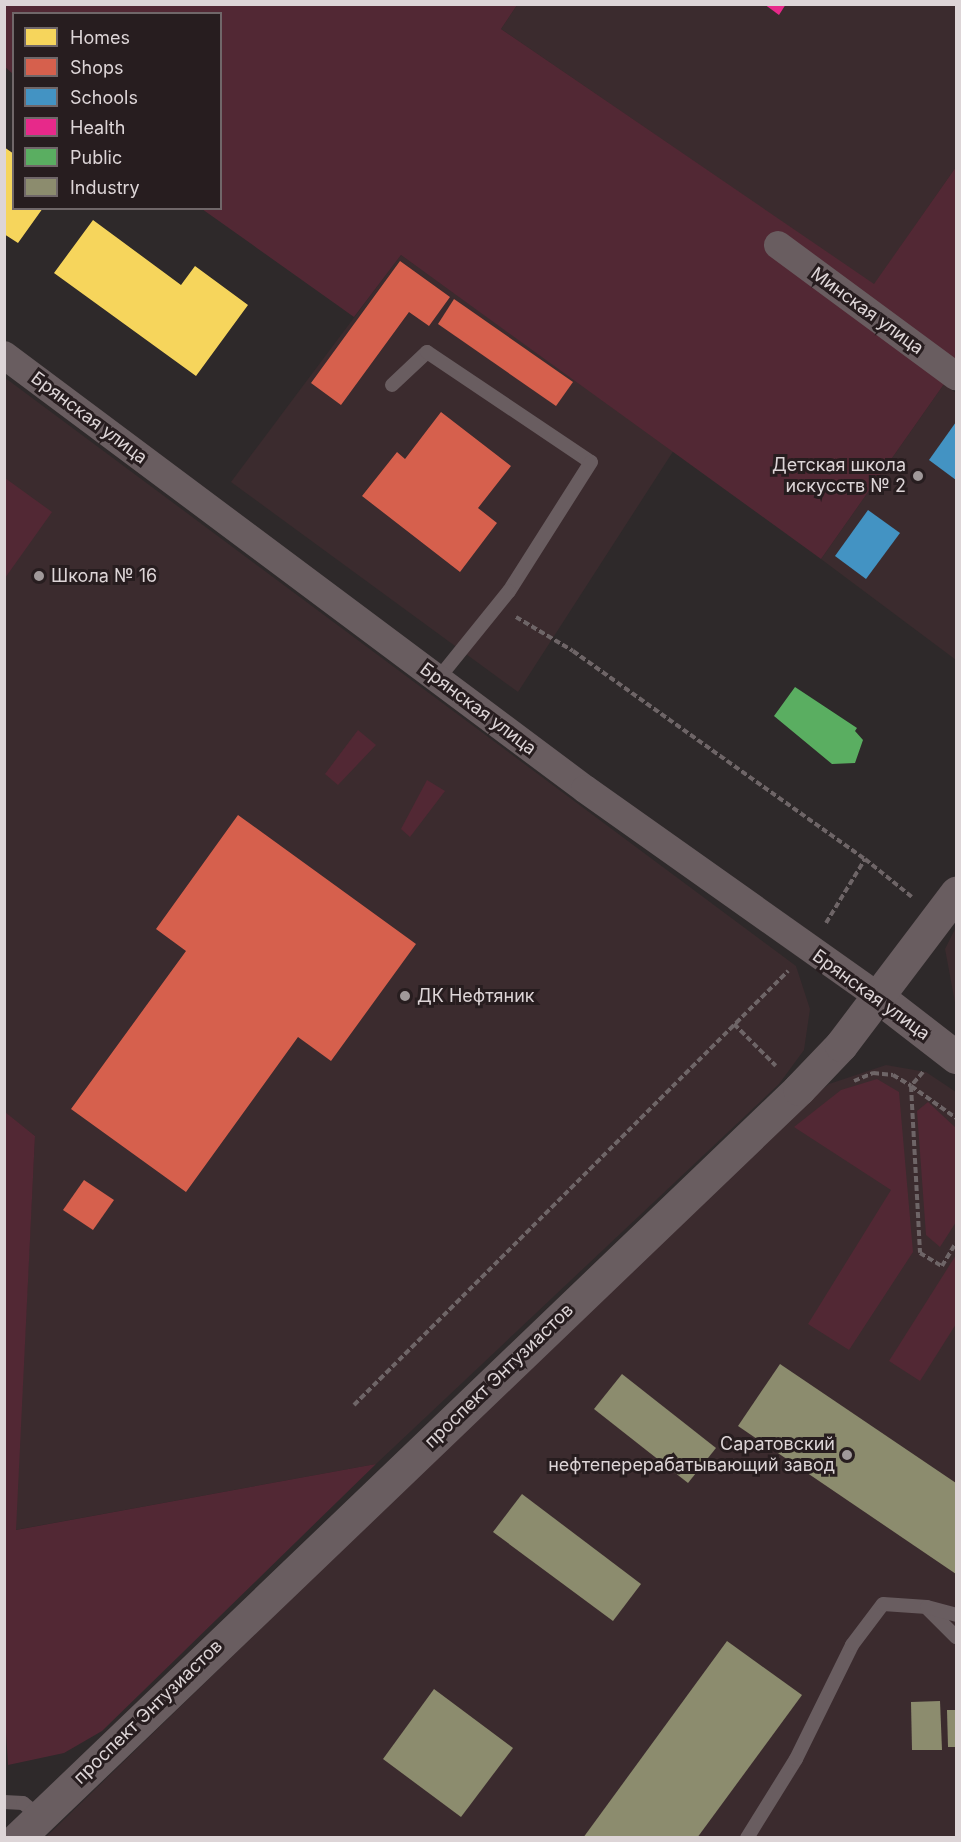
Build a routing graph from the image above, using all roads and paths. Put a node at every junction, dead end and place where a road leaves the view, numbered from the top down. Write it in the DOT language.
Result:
graph roads {
  1 [pos="778,245"];
  2 [pos="4,355"];
  3 [pos="957,376"];
  4 [pos="392,385"];
  5 [pos="498,606"];
  6 [pos="438,679"];
  7 [pos="865,859"];
  8 [pos="947,905"];
  9 [pos="809,950"];
  10 [pos="877,996"];
  11 [pos="734,1024"];
  12 [pos="957,1057"];
  13 [pos="842,1086"];
  14 [pos="799,1089"];
  15 [pos="957,1243"];
  16 [pos="354,1405"];
  17 [pos="927,1607"];
  18 [pos="957,1616"];
  19 [pos="957,1637"];
  20 [pos="4,1802"];
  21 [pos="29,1827"];
  22 [pos="747,1838"];
  1 -- 3 [label="street, Минская улица"];
  2 -- 6 [label="street, Брянская улица"];
  4 -- 5 [label="lane"];
  5 -- 6 [label="lane"];
  5 -- 7 [label="path"];
  6 -- 9 [label="street, Брянская улица"];
  7 -- 8 [label="path"];
  7 -- 9 [label="path"];
  8 -- 10 [label="street, проспект Энтузиастов"];
  9 -- 10 [label="street, Брянская улица"];
  9 -- 11 [label="path"];
  10 -- 12 [label="street, Брянская улица"];
  10 -- 14 [label="street, проспект Энтузиастов"];
  11 -- 14 [label="path"];
  11 -- 16 [label="path"];
  13 -- 15 [label="path"];
  14 -- 21 [label="street, проспект Энтузиастов"];
  17 -- 18 [label="lane"];
  17 -- 19 [label="lane"];
  17 -- 22 [label="lane"];
  20 -- 21 [label="lane"];
}
